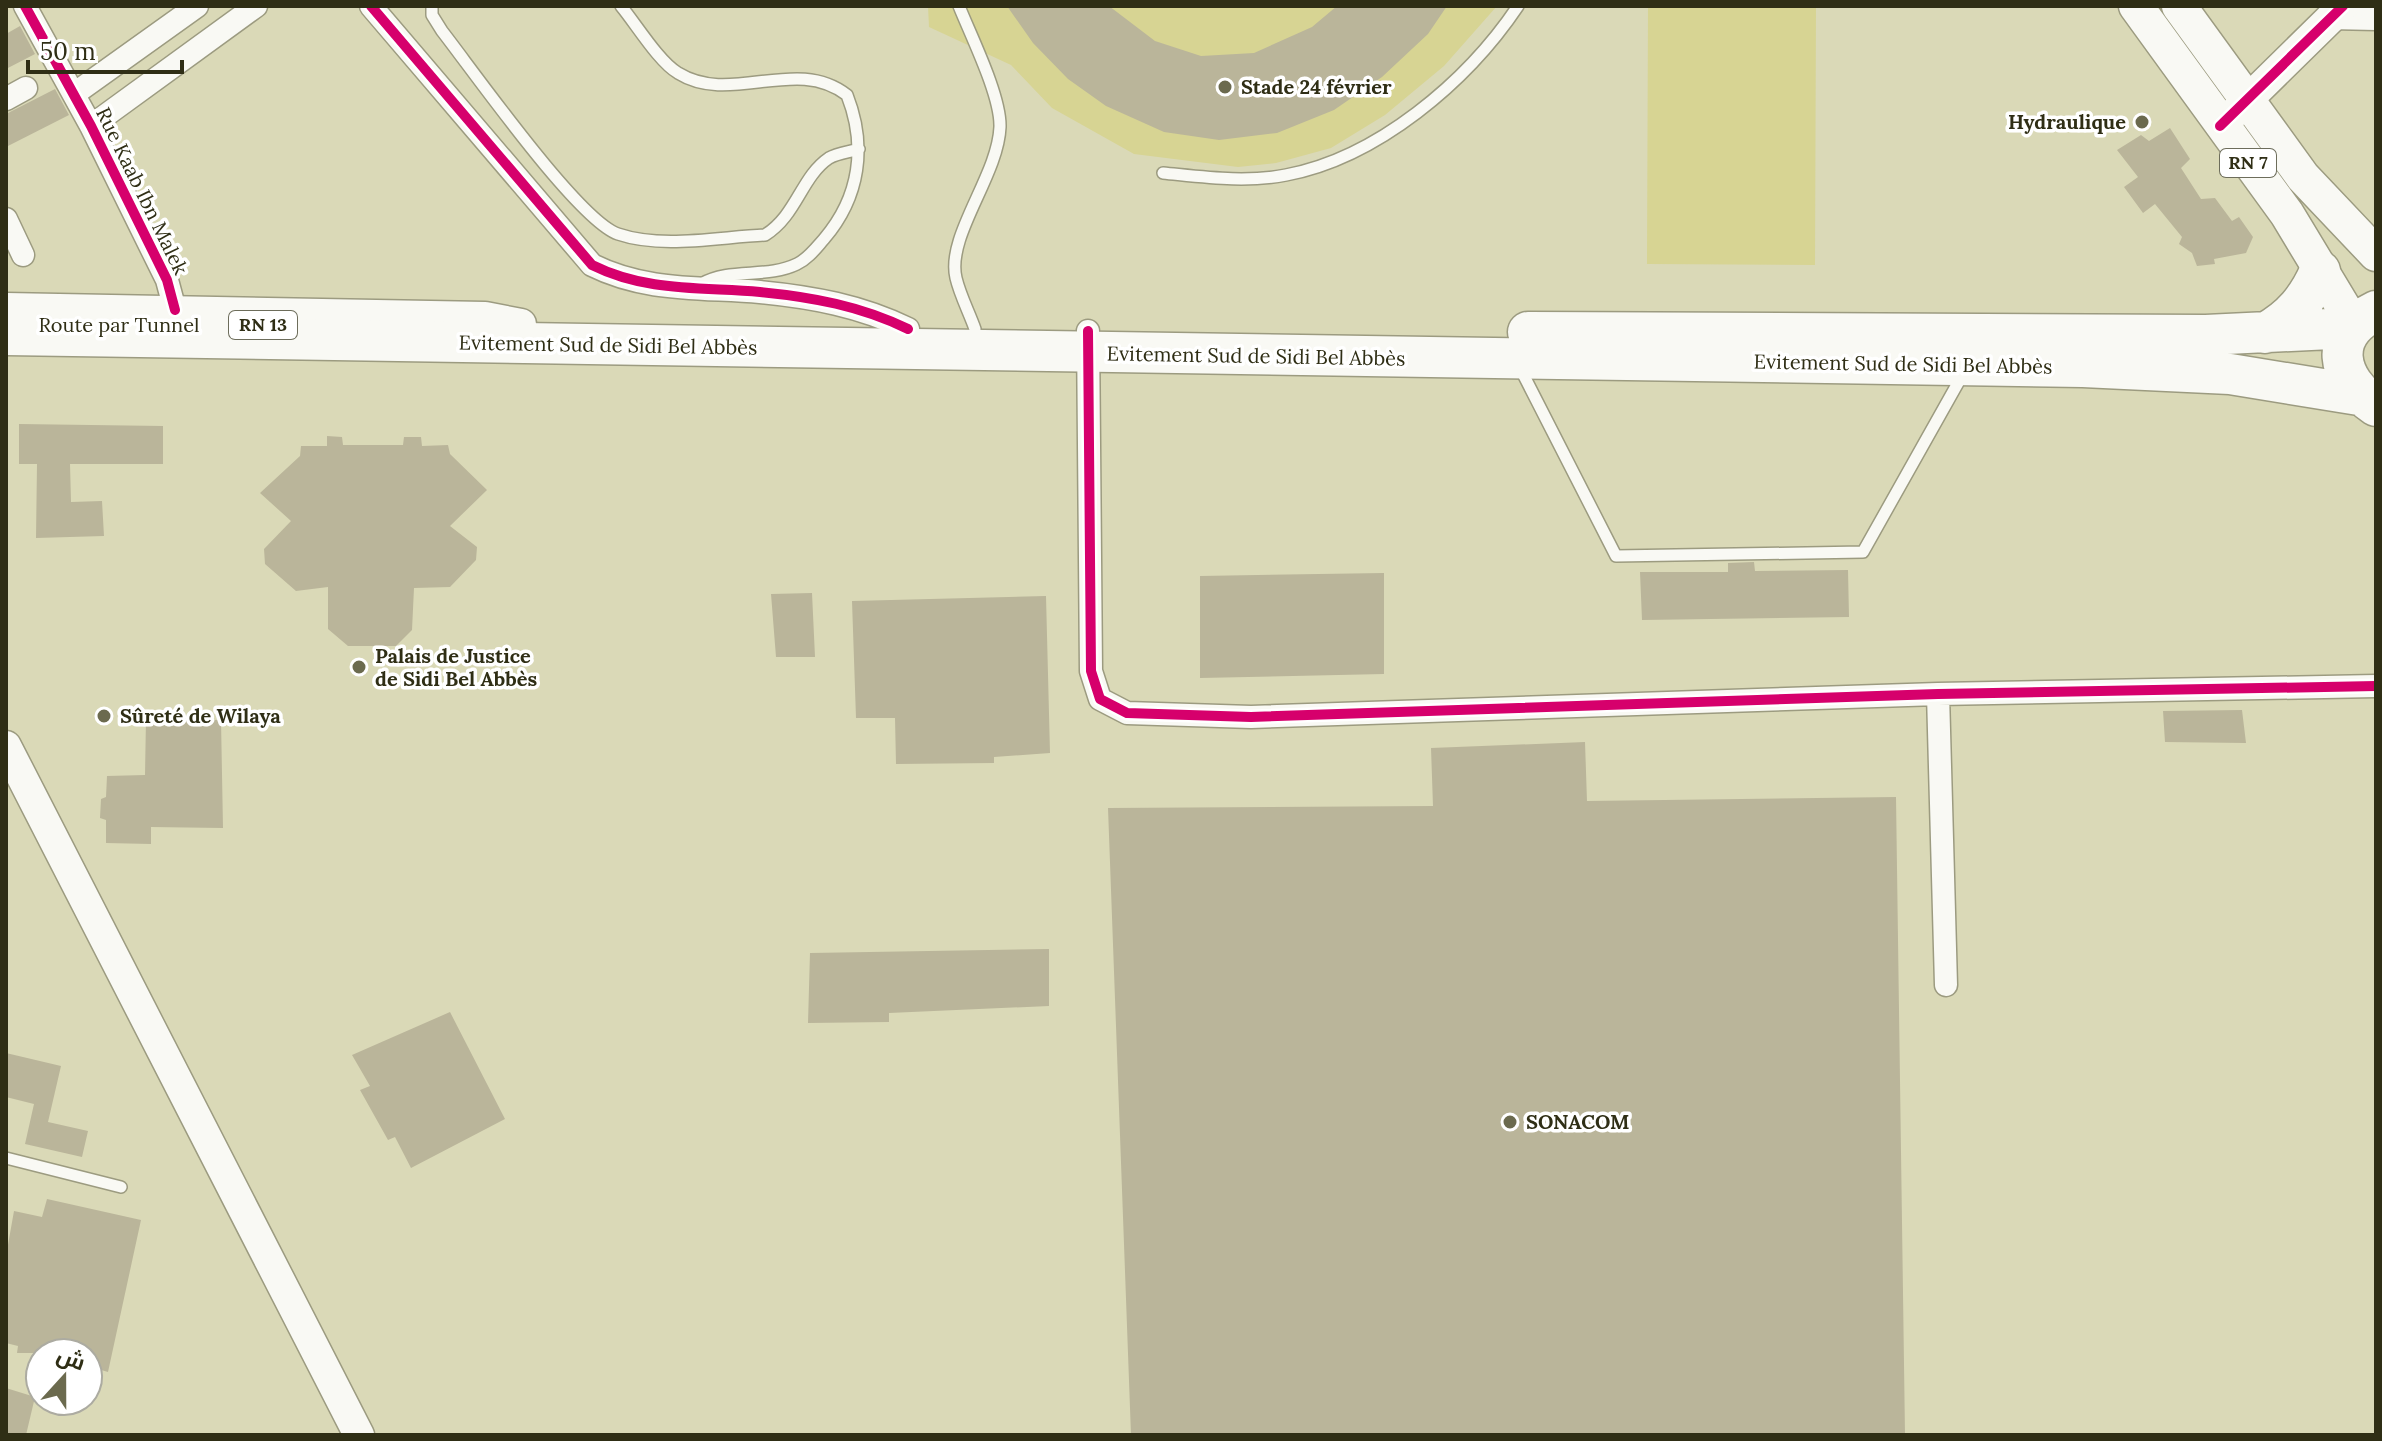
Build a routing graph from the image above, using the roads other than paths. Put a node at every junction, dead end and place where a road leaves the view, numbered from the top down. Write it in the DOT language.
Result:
graph roads {
  1 [pos="25,6"];
  2 [pos="197,6"];
  3 [pos="256,6"];
  4 [pos="371,6"];
  5 [pos="432,6"];
  6 [pos="621,6"];
  7 [pos="959,6"];
  8 [pos="1518,6"];
  9 [pos="2136,6"];
  10 [pos="2179,6"];
  11 [pos="2336,12"];
  12 [pos="2376,19"];
  13 [pos="2199,34"];
  14 [pos="2171,56"];
  15 [pos="74,94"];
  16 [pos="2246,101"];
  17 [pos="91,126"];
  18 [pos="2220,126"];
  19 [pos="859,149"];
  20 [pos="1163,173"];
  21 [pos="6,219"];
  22 [pos="2376,254"];
  23 [pos="23,255"];
  24 [pos="2320,271"];
  25 [pos="693,288"];
  26 [pos="6,308"];
  27 [pos="175,310"];
  28 [pos="2360,321"];
  29 [pos="6,323"];
  30 [pos="2265,333"];
  31 [pos="6,335"];
  32 [pos="523,335"];
  33 [pos="941,336"];
  34 [pos="1088,342"];
  35 [pos="6,349"];
  36 [pos="1975,349"];
  37 [pos="1512,352"];
  38 [pos="2368,401"];
  39 [pos="2376,686"];
  40 [pos="1938,694"];
  41 [pos="6,746"];
  42 [pos="1946,985"];
  43 [pos="6,1158"];
  44 [pos="121,1187"];
  45 [pos="359,1435"];
  1 -- 15 [label="street, Rue Kaab Ibn Malek"];
  2 -- 15 [label="street"];
  3 -- 17 [label="street"];
  4 -- 25 [label="street"];
  5 -- 19 [label="lane"];
  6 -- 19 [label="lane"];
  7 -- 33 [label="lane"];
  8 -- 20 [label="lane"];
  9 -- 14 [label="main road, RN 7"];
  10 -- 13 [label="main road, RN 7"];
  11 -- 12 [label="street"];
  11 -- 16 [label="main road"];
  13 -- 14 [label="main road"];
  13 -- 16 [label="main road, RN 7"];
  14 -- 18 [label="main road, RN 7"];
  15 -- 17 [label="street, Rue Kaab Ibn Malek"];
  16 -- 18 [label="main road"];
  16 -- 22 [label="main road, RN 7"];
  17 -- 27 [label="street, Rue Kaab Ibn Malek"];
  18 -- 24 [label="main road, RN 7"];
  19 -- 25 [label="lane"];
  21 -- 23 [label="street"];
  24 -- 28 [label="main road, RN 7"];
  24 -- 30 [label="highway"];
  25 -- 33 [label="street"];
  26 -- 27 [label="main road"];
  27 -- 32 [label="main road"];
  28 -- 30 [label="highway, Evitement Sud de Sidi Bel Abbès"];
  28 -- 38 [label="highway"];
  29 -- 32 [label="highway, Route par Tunnel / RN 13"];
  30 -- 36 [label="highway, Evitement Sud de Sidi Bel Abbès"];
  31 -- 32 [label="highway, Evitement Sud de Sidi Bel Abbès"];
  32 -- 33 [label="highway, Evitement Sud de Sidi Bel Abbès"];
  32 -- 35 [label="main road"];
  33 -- 34 [label="highway, Evitement Sud de Sidi Bel Abbès"];
  34 -- 36 [label="highway, Evitement Sud de Sidi Bel Abbès"];
  34 -- 37 [label="highway, Evitement Sud de Sidi Bel Abbès"];
  34 -- 40 [label="street"];
  36 -- 37 [label="highway, Evitement Sud de Sidi Bel Abbès"];
  36 -- 37 [label="lane"];
  36 -- 38 [label="highway, Evitement Sud de Sidi Bel Abbès"];
  39 -- 40 [label="street"];
  40 -- 42 [label="street"];
  41 -- 45 [label="main road"];
  43 -- 44 [label="lane"];
}
